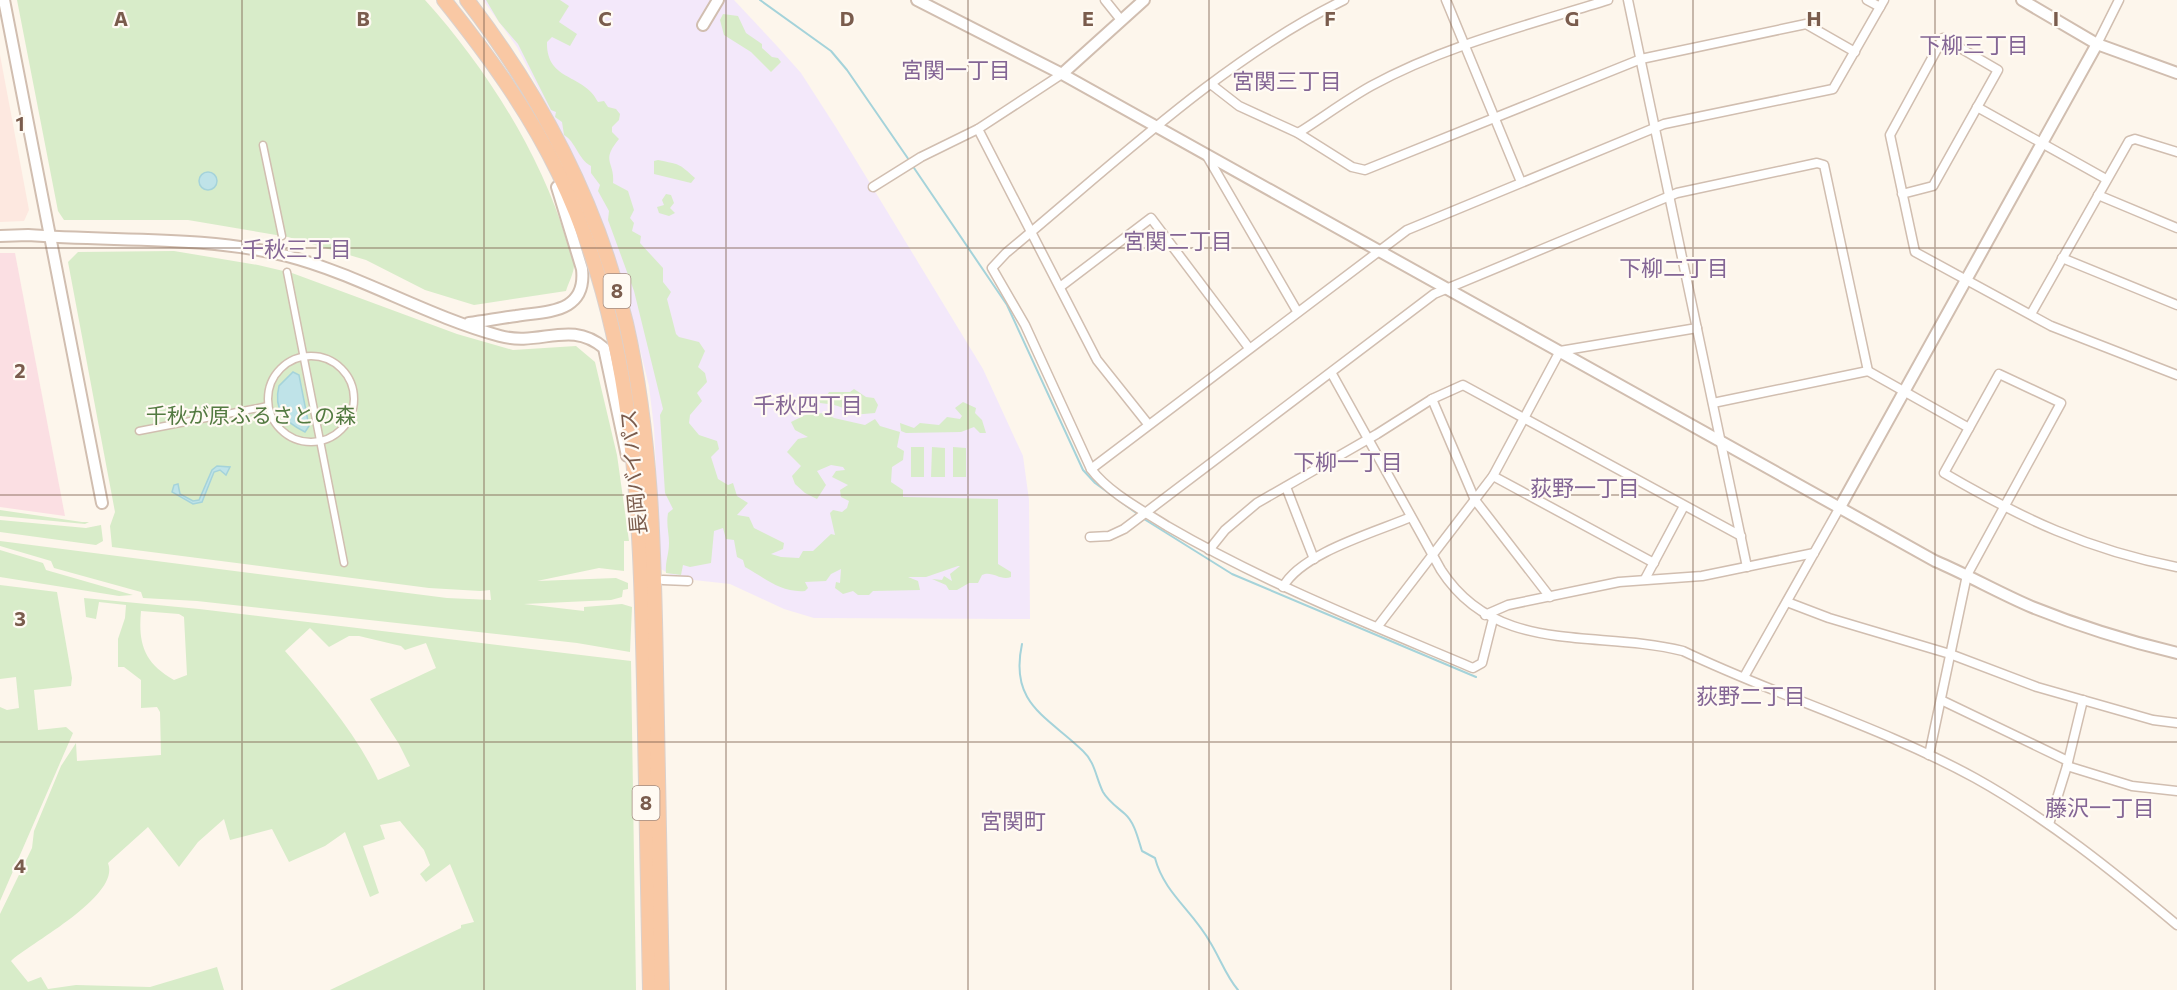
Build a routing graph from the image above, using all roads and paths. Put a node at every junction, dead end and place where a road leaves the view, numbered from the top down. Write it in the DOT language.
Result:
graph roads {
  1 [pos="4,0"];
  2 [pos="467,0"];
  3 [pos="474,0"];
  4 [pos="718,0"];
  5 [pos="917,0"];
  6 [pos="1105,0"];
  7 [pos="1144,0"];
  8 [pos="1344,0"];
  9 [pos="1446,0"];
  10 [pos="1608,0"];
  11 [pos="1628,0"];
  12 [pos="1867,0"];
  13 [pos="2022,0"];
  14 [pos="2119,0"];
  15 [pos="446,3"];
  16 [pos="1882,4"];
  17 [pos="1121,20"];
  18 [pos="703,25"];
  19 [pos="495,37"];
  20 [pos="2097,44"];
  21 [pos="1466,46"];
  22 [pos="1855,52"];
  23 [pos="1641,59"];
  24 [pos="2177,73"];
  25 [pos="1062,74"];
  26 [pos="1212,85"];
  27 [pos="1977,107"];
  28 [pos="1495,118"];
  29 [pos="530,119"];
  30 [pos="1656,127"];
  31 [pos="1155,128"];
  32 [pos="978,129"];
  33 [pos="1298,134"];
  34 [pos="2043,144"];
  35 [pos="263,145"];
  36 [pos="2177,152"];
  37 [pos="1207,156"];
  38 [pos="2106,180"];
  39 [pos="1521,182"];
  40 [pos="873,187"];
  41 [pos="1902,194"];
  42 [pos="2098,195"];
  43 [pos="1670,196"];
  44 [pos="2177,228"];
  45 [pos="1031,232"];
  46 [pos="0,236"];
  47 [pos="282,236"];
  48 [pos="50,237"];
  49 [pos="1377,251"];
  50 [pos="2062,258"];
  51 [pos="287,272"];
  52 [pos="1967,278"];
  53 [pos="1060,287"];
  54 [pos="1445,289"];
  55 [pos="2177,305"];
  56 [pos="1297,311"];
  57 [pos="2031,314"];
  58 [pos="466,323"];
  59 [pos="1697,328"];
  60 [pos="1249,348"];
  61 [pos="1560,351"];
  62 [pos="303,356"];
  63 [pos="1868,371"];
  64 [pos="1332,374"];
  65 [pos="2177,375"];
  66 [pos="1904,391"];
  67 [pos="1432,399"];
  68 [pos="1713,403"];
  69 [pos="268,406"];
  70 [pos="1524,418"];
  71 [pos="1148,424"];
  72 [pos="1969,428"];
  73 [pos="139,430"];
  74 [pos="1368,440"];
  75 [pos="320,441"];
  76 [pos="1722,443"];
  77 [pos="1091,469"];
  78 [pos="1494,476"];
  79 [pos="1286,487"];
  80 [pos="1475,500"];
  81 [pos="102,503"];
  82 [pos="1684,506"];
  83 [pos="1840,507"];
  84 [pos="2003,507"];
  85 [pos="638,509"];
  86 [pos="1144,512"];
  87 [pos="1411,517"];
  88 [pos="1741,536"];
  89 [pos="1090,537"];
  90 [pos="1209,550"];
  91 [pos="1814,553"];
  92 [pos="1432,556"];
  93 [pos="1314,559"];
  94 [pos="344,563"];
  95 [pos="1654,563"];
  96 [pos="1747,567"];
  97 [pos="2177,567"];
  98 [pos="1966,575"];
  99 [pos="663,579"];
  100 [pos="1645,579"];
  101 [pos="688,581"];
  102 [pos="1283,587"];
  103 [pos="1551,597"];
  104 [pos="1787,602"];
  105 [pos="649,616"];
  106 [pos="1489,617"];
  107 [pos="1378,626"];
  108 [pos="2177,653"];
  109 [pos="1950,654"];
  110 [pos="1744,677"];
  111 [pos="1941,700"];
  112 [pos="2083,700"];
  113 [pos="2177,723"];
  114 [pos="1929,754"];
  115 [pos="2068,764"];
  116 [pos="2177,791"];
  117 [pos="2049,824"];
  118 [pos="2177,925"];
  119 [pos="650,990"];
  120 [pos="662,990"];
  1 -- 48 [label="street"];
  2 -- 19 [label="highway, 長岡バイパス / 8"];
  3 -- 19 [label="street"];
  4 -- 18 [label="street"];
  5 -- 25 [label="street"];
  6 -- 17 [label="street"];
  7 -- 17 [label="street"];
  8 -- 26 [label="street"];
  9 -- 21 [label="street"];
  10 -- 21 [label="street"];
  11 -- 23 [label="street"];
  12 -- 16 [label="street"];
  13 -- 20 [label="street"];
  14 -- 20 [label="street"];
  15 -- 29 [label="highway, 長岡バイパス / 8"];
  16 -- 22 [label="street"];
  17 -- 25 [label="street"];
  19 -- 105 [label="highway, 長岡バイパス / 8"];
  20 -- 24 [label="street"];
  20 -- 34 [label="street"];
  21 -- 28 [label="street"];
  21 -- 33 [label="street"];
  22 -- 23 [label="street"];
  22 -- 30 [label="street"];
  23 -- 28 [label="street"];
  23 -- 30 [label="street"];
  25 -- 31 [label="street"];
  25 -- 32 [label="street"];
  26 -- 31 [label="street"];
  26 -- 33 [label="street"];
  27 -- 34 [label="street"];
  27 -- 41 [label="street"];
  27 -- 41 [label="street"];
  28 -- 33 [label="street"];
  28 -- 39 [label="street"];
  29 -- 58 [label="street"];
  29 -- 85 [label="highway, 長岡バイパス / 8"];
  30 -- 39 [label="street"];
  30 -- 43 [label="street"];
  31 -- 37 [label="street"];
  31 -- 45 [label="street"];
  32 -- 40 [label="street"];
  32 -- 45 [label="street"];
  34 -- 38 [label="street"];
  34 -- 52 [label="street"];
  35 -- 47 [label="street"];
  36 -- 38 [label="street"];
  37 -- 49 [label="street"];
  37 -- 56 [label="street"];
  38 -- 42 [label="street"];
  39 -- 49 [label="street"];
  41 -- 52 [label="street"];
  42 -- 44 [label="street"];
  42 -- 50 [label="street"];
  43 -- 54 [label="street"];
  43 -- 59 [label="street"];
  43 -- 63 [label="street"];
  45 -- 53 [label="street"];
  45 -- 77 [label="street"];
  46 -- 48 [label="street"];
  48 -- 58 [label="street"];
  48 -- 81 [label="street"];
  49 -- 54 [label="street"];
  49 -- 56 [label="street"];
  50 -- 55 [label="street"];
  50 -- 57 [label="street"];
  51 -- 62 [label="street"];
  52 -- 57 [label="street"];
  52 -- 66 [label="street"];
  53 -- 60 [label="street"];
  53 -- 71 [label="street"];
  54 -- 61 [label="street"];
  54 -- 64 [label="street"];
  56 -- 60 [label="street"];
  57 -- 65 [label="street"];
  58 -- 85 [label="street"];
  59 -- 61 [label="street"];
  59 -- 68 [label="street"];
  60 -- 71 [label="street"];
  61 -- 70 [label="street"];
  61 -- 76 [label="street"];
  62 -- 69 [label="street"];
  62 -- 75 [label="street"];
  62 -- 75 [label="street"];
  63 -- 66 [label="street"];
  63 -- 68 [label="street"];
  64 -- 74 [label="street"];
  64 -- 86 [label="street"];
  66 -- 72 [label="street"];
  66 -- 83 [label="street"];
  67 -- 70 [label="street"];
  67 -- 74 [label="street"];
  67 -- 80 [label="street"];
  68 -- 76 [label="street"];
  69 -- 73 [label="street"];
  69 -- 75 [label="street"];
  70 -- 78 [label="street"];
  70 -- 82 [label="street"];
  71 -- 77 [label="street"];
  72 -- 84 [label="street"];
  72 -- 84 [label="street"];
  74 -- 79 [label="street"];
  74 -- 87 [label="street"];
  75 -- 94 [label="street"];
  76 -- 83 [label="street"];
  76 -- 88 [label="street"];
  77 -- 86 [label="street"];
  78 -- 80 [label="street"];
  78 -- 95 [label="street"];
  79 -- 90 [label="street"];
  79 -- 93 [label="street"];
  80 -- 92 [label="street"];
  80 -- 103 [label="street"];
  82 -- 88 [label="street"];
  82 -- 95 [label="street"];
  83 -- 91 [label="street"];
  83 -- 98 [label="street"];
  84 -- 97 [label="street"];
  84 -- 98 [label="street"];
  85 -- 105 [label="highway, 長岡バイパス / 8"];
  86 -- 89 [label="street"];
  86 -- 90 [label="street"];
  87 -- 92 [label="street"];
  87 -- 93 [label="street"];
  88 -- 96 [label="street"];
  90 -- 102 [label="street"];
  91 -- 96 [label="street"];
  91 -- 104 [label="street"];
  92 -- 106 [label="street"];
  92 -- 107 [label="street"];
  93 -- 102 [label="street"];
  95 -- 100 [label="street"];
  96 -- 100 [label="street"];
  98 -- 108 [label="street"];
  98 -- 109 [label="street"];
  99 -- 101 [label="street"];
  100 -- 103 [label="street"];
  102 -- 107 [label="street"];
  103 -- 106 [label="street"];
  104 -- 109 [label="street"];
  104 -- 110 [label="street"];
  105 -- 119 [label="highway, 長岡バイパス / 8"];
  105 -- 120 [label="highway, 長岡バイパス / 8"];
  106 -- 107 [label="street"];
  106 -- 110 [label="street"];
  109 -- 111 [label="street"];
  109 -- 112 [label="street"];
  110 -- 114 [label="street"];
  111 -- 114 [label="street"];
  111 -- 115 [label="street"];
  112 -- 113 [label="street"];
  112 -- 115 [label="street"];
  114 -- 117 [label="street"];
  115 -- 116 [label="street"];
  115 -- 117 [label="street"];
  117 -- 118 [label="street"];
}
